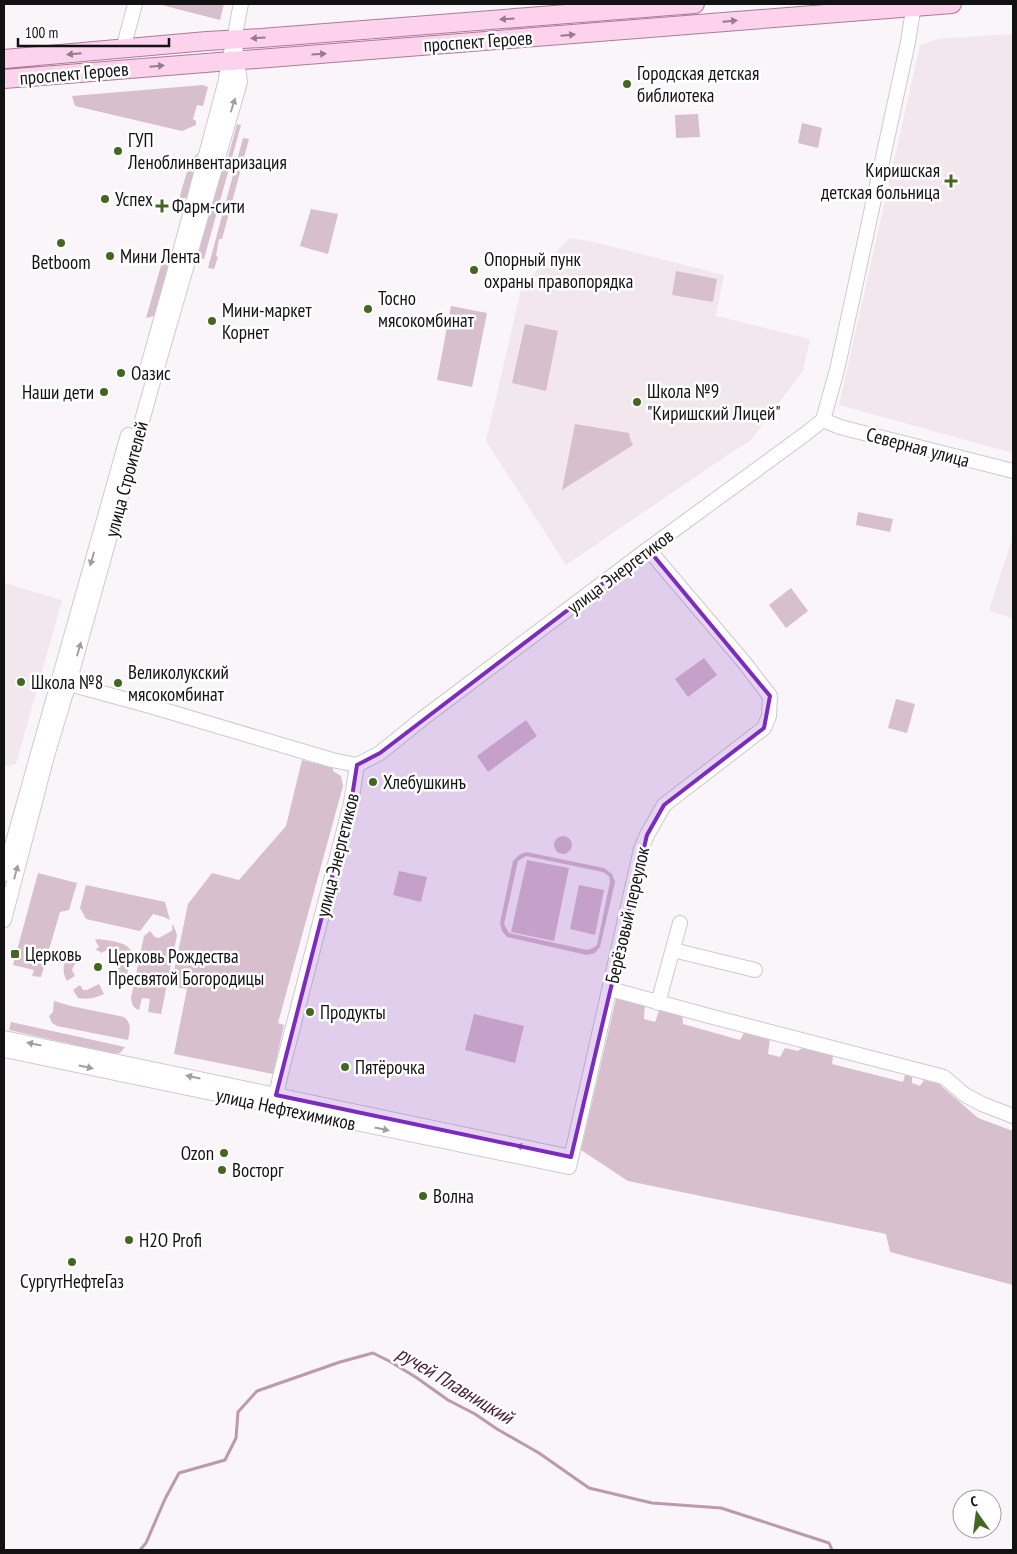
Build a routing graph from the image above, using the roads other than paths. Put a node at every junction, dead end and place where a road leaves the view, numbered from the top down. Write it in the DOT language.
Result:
graph roads {
  1 [pos="135,4"];
  2 [pos="241,4"];
  3 [pos="695,4"];
  4 [pos="952,4"];
  5 [pos="914,5"];
  6 [pos="234,39"];
  7 [pos="123,49"];
  8 [pos="4,59"];
  9 [pos="233,61"];
  10 [pos="4,79"];
  11 [pos="823,420"];
  12 [pos="1013,471"];
  13 [pos="648,549"];
  14 [pos="63,682"];
  15 [pos="357,765"];
  16 [pos="4,874"];
  17 [pos="4,920"];
  18 [pos="680,922"];
  19 [pos="673,950"];
  20 [pos="755,970"];
  21 [pos="610,989"];
  22 [pos="658,1003"];
  23 [pos="4,1038"];
  24 [pos="4,1050"];
  25 [pos="275,1101"];
  26 [pos="1013,1116"];
  27 [pos="570,1162"];
  1 -- 7 [label="street"];
  2 -- 6 [label="street, улица Строителей"];
  3 -- 6 [label="main road, проспект Героев, one-way"];
  4 -- 5 [label="main road, проспект Героев"];
  9 -- 5 [label="main road, проспект Героев, one-way"];
  5 -- 11 [label="street"];
  6 -- 7 [label="main road, проспект Героев"];
  6 -- 9 [label="street, улица Строителей"];
  7 -- 8 [label="main road, проспект Героев, one-way"];
  10 -- 9 [label="main road, проспект Героев, one-way"];
  9 -- 14 [label="street, улица Строителей"];
  11 -- 12 [label="street, Северная улица"];
  11 -- 13 [label="street, улица Энергетиков"];
  13 -- 15 [label="street, улица Энергетиков"];
  13 -- 21 [label="street, Берёзовый переулок"];
  14 -- 15 [label="street"];
  14 -- 16 [label="street, улица Строителей"];
  17 -- 14 [label="street, улица Строителей, one-way"];
  15 -- 25 [label="street, улица Энергетиков"];
  18 -- 19 [label="street"];
  19 -- 20 [label="street"];
  19 -- 22 [label="street"];
  21 -- 22 [label="street"];
  21 -- 27 [label="street, Берёзовый переулок"];
  22 -- 26 [label="street"];
  25 -- 23 [label="street, one-way"];
  24 -- 25 [label="street, улица Нефтехимиков, one-way"];
  25 -- 27 [label="street, улица Нефтехимиков"];
}
